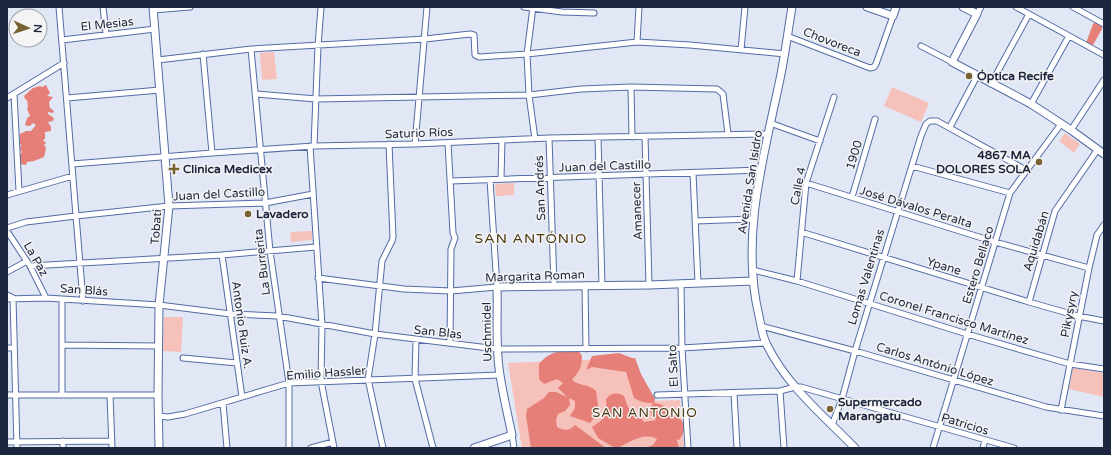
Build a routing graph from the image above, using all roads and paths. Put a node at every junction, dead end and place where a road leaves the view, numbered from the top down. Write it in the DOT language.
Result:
graph roads {
  1 [pos="59,7"];
  2 [pos="103,7"];
  3 [pos="190,7"];
  4 [pos="321,7"];
  5 [pos="427,7"];
  6 [pos="524,7"];
  7 [pos="640,7"];
  8 [pos="745,7"];
  9 [pos="792,7"];
  10 [pos="868,7"];
  11 [pos="896,7"];
  12 [pos="963,7"];
  13 [pos="981,7"];
  14 [pos="1016,7"];
  15 [pos="1073,7"];
  16 [pos="153,8"];
  17 [pos="533,8"];
  18 [pos="594,12"];
  19 [pos="977,14"];
  20 [pos="1029,14"];
  21 [pos="893,16"];
  22 [pos="1104,24"];
  23 [pos="155,30"];
  24 [pos="106,34"];
  25 [pos="787,36"];
  26 [pos="1069,36"];
  27 [pos="425,39"];
  28 [pos="62,40"];
  29 [pos="636,42"];
  30 [pos="318,46"];
  31 [pos="921,46"];
  32 [pos="251,49"];
  33 [pos="741,50"];
  34 [pos="203,54"];
  35 [pos="527,54"];
  36 [pos="785,54"];
  37 [pos="1104,55"];
  38 [pos="158,60"];
  39 [pos="952,62"];
  40 [pos="64,63"];
  41 [pos="977,76"];
  42 [pos="1104,80"];
  43 [pos="991,84"];
  44 [pos="631,87"];
  45 [pos="160,90"];
  46 [pos="14,94"];
  47 [pos="256,94"];
  48 [pos="529,95"];
  49 [pos="420,97"];
  50 [pos="834,97"];
  51 [pos="7,98"];
  52 [pos="67,98"];
  53 [pos="316,99"];
  54 [pos="1031,104"];
  55 [pos="875,119"];
  56 [pos="770,123"];
  57 [pos="1061,124"];
  58 [pos="950,127"];
  59 [pos="1071,130"];
  60 [pos="728,134"];
  61 [pos="768,134"];
  62 [pos="645,136"];
  63 [pos="598,137"];
  64 [pos="632,137"];
  65 [pos="549,138"];
  66 [pos="534,139"];
  67 [pos="502,140"];
  68 [pos="820,141"];
  69 [pos="448,143"];
  70 [pos="389,144"];
  71 [pos="415,144"];
  72 [pos="312,146"];
  73 [pos="261,149"];
  74 [pos="1101,152"];
  75 [pos="212,153"];
  76 [pos="165,158"];
  77 [pos="72,164"];
  78 [pos="912,166"];
  79 [pos="761,170"];
  80 [pos="1026,170"];
  81 [pos="693,173"];
  82 [pos="646,174"];
  83 [pos="73,176"];
  84 [pos="598,176"];
  85 [pos="550,178"];
  86 [pos="501,179"];
  87 [pos="490,180"];
  88 [pos="450,181"];
  89 [pos="806,184"];
  90 [pos="19,191"];
  91 [pos="1010,193"];
  92 [pos="313,194"];
  93 [pos="7,196"];
  94 [pos="852,197"];
  95 [pos="265,203"];
  96 [pos="169,206"];
  97 [pos="898,211"];
  98 [pos="76,216"];
  99 [pos="753,219"];
  100 [pos="695,220"];
  101 [pos="1104,225"];
  102 [pos="7,228"];
  103 [pos="7,231"];
  104 [pos="801,232"];
  105 [pos="995,242"];
  106 [pos="316,246"];
  107 [pos="270,251"];
  108 [pos="222,255"];
  109 [pos="1042,255"];
  110 [pos="884,257"];
  111 [pos="164,259"];
  112 [pos="29,263"];
  113 [pos="80,264"];
  114 [pos="1089,268"];
  115 [pos="753,270"];
  116 [pos="7,272"];
  117 [pos="318,278"];
  118 [pos="753,281"];
  119 [pos="797,281"];
  120 [pos="681,283"];
  121 [pos="698,283"];
  122 [pos="649,284"];
  123 [pos="379,285"];
  124 [pos="554,285"];
  125 [pos="585,285"];
  126 [pos="602,285"];
  127 [pos="497,287"];
  128 [pos="981,288"];
  129 [pos="451,291"];
  130 [pos="7,294"];
  131 [pos="13,298"];
  132 [pos="46,298"];
  133 [pos="7,299"];
  134 [pos="62,299"];
  135 [pos="83,301"];
  136 [pos="1029,302"];
  137 [pos="870,303"];
  138 [pos="159,306"];
  139 [pos="231,314"];
  140 [pos="278,316"];
  141 [pos="1078,316"];
  142 [pos="1104,321"];
  143 [pos="322,325"];
  144 [pos="761,326"];
  145 [pos="375,334"];
  146 [pos="967,334"];
  147 [pos="416,340"];
  148 [pos="450,343"];
  149 [pos="766,343"];
  150 [pos="62,345"];
  151 [pos="158,346"];
  152 [pos="7,348"];
  153 [pos="14,348"];
  154 [pos="682,348"];
  155 [pos="497,349"];
  156 [pos="586,349"];
  157 [pos="855,351"];
  158 [pos="183,358"];
  159 [pos="237,363"];
  160 [pos="1070,364"];
  161 [pos="1104,370"];
  162 [pos="500,375"];
  163 [pos="415,379"];
  164 [pos="368,380"];
  165 [pos="321,381"];
  166 [pos="953,381"];
  167 [pos="289,384"];
  168 [pos="795,387"];
  169 [pos="780,391"];
  170 [pos="734,393"];
  171 [pos="7,395"];
  172 [pos="16,395"];
  173 [pos="62,395"];
  174 [pos="110,395"];
  175 [pos="158,395"];
  176 [pos="657,395"];
  177 [pos="684,395"];
  178 [pos="242,397"];
  179 [pos="842,398"];
  180 [pos="223,403"];
  181 [pos="1061,410"];
  182 [pos="158,416"];
  183 [pos="1104,416"];
  184 [pos="832,424"];
  185 [pos="939,426"];
  186 [pos="512,436"];
  187 [pos="985,440"];
  188 [pos="112,441"];
  189 [pos="7,442"];
  190 [pos="63,442"];
  191 [pos="333,442"];
  192 [pos="17,445"];
  193 [pos="63,448"];
  194 [pos="112,448"];
  195 [pos="159,448"];
  196 [pos="227,448"];
  197 [pos="289,448"];
  198 [pos="311,448"];
  199 [pos="334,448"];
  200 [pos="383,448"];
  201 [pos="433,448"];
  202 [pos="474,448"];
  203 [pos="514,448"];
  204 [pos="688,448"];
  205 [pos="737,448"];
  206 [pos="784,448"];
  207 [pos="855,448"];
  208 [pos="933,448"];
  209 [pos="982,448"];
  210 [pos="1014,448"];
  1 -- 28 [label="street"];
  2 -- 24 [label="street"];
  3 -- 16 [label="street"];
  4 -- 30 [label="street"];
  5 -- 27 [label="street"];
  6 -- 17 [label="street"];
  7 -- 29 [label="street"];
  8 -- 33 [label="street"];
  9 -- 25 [label="street, Avenida San Isidro"];
  10 -- 21 [label="street"];
  11 -- 21 [label="street"];
  12 -- 19 [label="street"];
  13 -- 19 [label="street"];
  14 -- 20 [label="street"];
  15 -- 22 [label="street"];
  16 -- 23 [label="street, Tobati"];
  17 -- 18 [label="street"];
  17 -- 35 [label="street"];
  19 -- 39 [label="street"];
  20 -- 26 [label="street"];
  20 -- 43 [label="street"];
  21 -- 25 [label="street, Chovoreca"];
  23 -- 24 [label="street, El Mesias"];
  23 -- 38 [label="street, Tobati"];
  24 -- 28 [label="street, El Mesias"];
  25 -- 36 [label="street, Avenida San Isidro"];
  26 -- 37 [label="street"];
  26 -- 54 [label="street"];
  27 -- 30 [label="street"];
  27 -- 35 [label="street"];
  27 -- 49 [label="street"];
  28 -- 40 [label="street"];
  29 -- 33 [label="street"];
  29 -- 35 [label="street"];
  30 -- 32 [label="street"];
  30 -- 53 [label="street"];
  31 -- 39 [label="street"];
  32 -- 34 [label="street"];
  32 -- 47 [label="street, La Burrerita"];
  33 -- 36 [label="street"];
  34 -- 38 [label="street"];
  34 -- 75 [label="street"];
  35 -- 48 [label="street"];
  36 -- 56 [label="street, Avenida San Isidro"];
  38 -- 45 [label="street, Tobati"];
  39 -- 41 [label="street"];
  40 -- 46 [label="street"];
  40 -- 52 [label="street"];
  41 -- 43 [label="street"];
  41 -- 58 [label="street"];
  42 -- 59 [label="street"];
  43 -- 54 [label="street"];
  44 -- 48 [label="street"];
  44 -- 60 [label="street"];
  44 -- 64 [label="street"];
  45 -- 52 [label="street"];
  45 -- 76 [label="street, Tobati"];
  46 -- 51 [label="street"];
  46 -- 90 [label="street"];
  47 -- 53 [label="street"];
  47 -- 73 [label="street, La Burrerita"];
  48 -- 49 [label="street"];
  48 -- 66 [label="street"];
  49 -- 53 [label="street"];
  49 -- 71 [label="street"];
  50 -- 68 [label="street, Calle 4"];
  52 -- 77 [label="street"];
  53 -- 72 [label="street"];
  54 -- 57 [label="street"];
  55 -- 94 [label="street, 1900"];
  56 -- 61 [label="street, Avenida San Isidro"];
  56 -- 68 [label="street"];
  57 -- 59 [label="street"];
  57 -- 80 [label="street, Estero Bellaco"];
  58 -- 78 [label="street, Lomas Valentinas"];
  58 -- 80 [label="street"];
  59 -- 74 [label="street"];
  60 -- 61 [label="street, Saturio Ríos"];
  60 -- 62 [label="street, Saturio Ríos"];
  61 -- 79 [label="street, Avenida San Isidro"];
  62 -- 64 [label="street, Saturio Ríos"];
  62 -- 82 [label="street, Amanecer"];
  63 -- 64 [label="street, Saturio Ríos"];
  63 -- 65 [label="street, Saturio Ríos"];
  63 -- 84 [label="street"];
  65 -- 66 [label="street, Saturio Ríos"];
  65 -- 85 [label="street, San Andrés"];
  66 -- 67 [label="street, Saturio Ríos"];
  67 -- 69 [label="street, Saturio Ríos"];
  67 -- 86 [label="street"];
  68 -- 89 [label="street, Calle 4"];
  69 -- 71 [label="street, Saturio Ríos"];
  69 -- 88 [label="street"];
  70 -- 71 [label="street, Saturio Ríos"];
  70 -- 72 [label="street, Saturio Ríos"];
  70 -- 123 [label="street"];
  72 -- 73 [label="street, Saturio Ríos"];
  72 -- 92 [label="street"];
  73 -- 75 [label="street, Saturio Ríos"];
  73 -- 95 [label="street, La Burrerita"];
  74 -- 109 [label="street, Aquidabán"];
  75 -- 76 [label="street, Saturio Ríos"];
  76 -- 77 [label="street, Saturio Ríos"];
  76 -- 96 [label="street, Tobati"];
  77 -- 83 [label="street"];
  78 -- 91 [label="street"];
  78 -- 97 [label="street, Lomas Valentinas"];
  79 -- 81 [label="street, Juan del Castillo"];
  79 -- 99 [label="street, Avenida San Isidro"];
  80 -- 91 [label="street, Estero Bellaco"];
  81 -- 82 [label="street, Juan del Castillo"];
  81 -- 100 [label="street"];
  82 -- 84 [label="street, Juan del Castillo"];
  82 -- 122 [label="street, Amanecer"];
  83 -- 90 [label="street"];
  83 -- 98 [label="street"];
  84 -- 85 [label="street, Juan del Castillo"];
  84 -- 126 [label="street"];
  85 -- 86 [label="street, Juan del Castillo"];
  85 -- 124 [label="street, San Andrés"];
  86 -- 87 [label="street, Juan del Castillo"];
  87 -- 88 [label="street, Juan del Castillo"];
  87 -- 127 [label="street, Uschmidel"];
  88 -- 129 [label="street"];
  89 -- 94 [label="street, José Dávalos Peralta"];
  89 -- 104 [label="street, Calle 4"];
  90 -- 93 [label="street"];
  91 -- 105 [label="street, Estero Bellaco"];
  92 -- 95 [label="street, Juan del Castillo"];
  92 -- 106 [label="street"];
  94 -- 97 [label="street, José Dávalos Peralta"];
  95 -- 96 [label="street, Juan del Castillo"];
  95 -- 107 [label="street, La Burrerita"];
  96 -- 98 [label="street, Juan del Castillo"];
  96 -- 111 [label="street, Tobati"];
  97 -- 105 [label="street, José Dávalos Peralta"];
  97 -- 110 [label="street, Lomas Valentinas"];
  98 -- 102 [label="street, Juan del Castillo"];
  98 -- 113 [label="street"];
  99 -- 100 [label="street"];
  99 -- 115 [label="street, Avenida San Isidro"];
  100 -- 121 [label="street"];
  101 -- 114 [label="street, Pikysyry"];
  103 -- 112 [label="street, La Paz"];
  104 -- 110 [label="street, Ypane"];
  104 -- 119 [label="street, Calle 4"];
  105 -- 109 [label="street, José Dávalos Peralta"];
  105 -- 128 [label="street, Estero Bellaco"];
  106 -- 107 [label="street"];
  106 -- 117 [label="street"];
  107 -- 108 [label="street"];
  107 -- 140 [label="street, La Burrerita"];
  108 -- 111 [label="street"];
  108 -- 139 [label="street, Antonio Ruiz A."];
  109 -- 114 [label="street, José Dávalos Peralta"];
  109 -- 136 [label="street, Aquidabán"];
  110 -- 128 [label="street, Ypane"];
  110 -- 137 [label="street, Lomas Valentinas"];
  111 -- 113 [label="street"];
  111 -- 138 [label="street, Tobati"];
  112 -- 113 [label="street"];
  112 -- 116 [label="street"];
  112 -- 132 [label="street, La Paz"];
  113 -- 135 [label="street"];
  114 -- 141 [label="street, Pikysyry"];
  115 -- 118 [label="street, Avenida San Isidro"];
  115 -- 119 [label="street, Coronel Francisco Martínez"];
  117 -- 123 [label="street, Margarita Roman"];
  117 -- 143 [label="street"];
  118 -- 121 [label="street, Margarita Roman"];
  118 -- 144 [label="street, Avenida San Isidro"];
  119 -- 137 [label="street, Coronel Francisco Martínez"];
  120 -- 121 [label="street, Margarita Roman"];
  120 -- 122 [label="street, Margarita Roman"];
  120 -- 154 [label="street, El Salto"];
  122 -- 126 [label="street, Margarita Roman"];
  123 -- 129 [label="street, Margarita Roman"];
  123 -- 145 [label="street"];
  124 -- 125 [label="street, Margarita Roman"];
  124 -- 127 [label="street, Margarita Roman"];
  125 -- 126 [label="street, Margarita Roman"];
  125 -- 156 [label="street"];
  127 -- 129 [label="street, Margarita Roman"];
  127 -- 155 [label="street, Uschmidel"];
  128 -- 136 [label="street, Ypane"];
  128 -- 146 [label="street, Estero Bellaco"];
  129 -- 148 [label="street"];
  130 -- 131 [label="street"];
  131 -- 132 [label="street, San Blás"];
  131 -- 133 [label="street, San Blás"];
  131 -- 153 [label="street"];
  132 -- 134 [label="street, San Blás"];
  134 -- 135 [label="street, San Blás"];
  134 -- 150 [label="street"];
  135 -- 138 [label="street, San Blás"];
  136 -- 141 [label="street, Ypane"];
  137 -- 146 [label="street, Coronel Francisco Martínez"];
  137 -- 157 [label="street, Lomas Valentinas"];
  138 -- 139 [label="street, San Blas"];
  138 -- 151 [label="street, Tobati"];
  139 -- 140 [label="street, San Blas"];
  139 -- 159 [label="street, Antonio Ruiz A."];
  140 -- 143 [label="street, San Blas"];
  140 -- 167 [label="street, La Burrerita"];
  141 -- 142 [label="street, Ypane"];
  141 -- 160 [label="street, Pikysyry"];
  143 -- 145 [label="street, San Blas"];
  143 -- 165 [label="street"];
  144 -- 149 [label="street, Avenida San Isidro"];
  144 -- 157 [label="street, Carlos António López"];
  145 -- 147 [label="street, San Blas"];
  145 -- 164 [label="street"];
  146 -- 160 [label="street, Coronel Francisco Martínez"];
  146 -- 166 [label="street, Estero Bellaco"];
  147 -- 148 [label="street, San Blas"];
  147 -- 163 [label="street"];
  148 -- 155 [label="street, San Blas"];
  149 -- 154 [label="street, San Blas"];
  149 -- 168 [label="street, Avenida San Isidro"];
  150 -- 151 [label="street"];
  150 -- 173 [label="street"];
  151 -- 175 [label="street, Tobati"];
  152 -- 153 [label="street"];
  153 -- 172 [label="street"];
  154 -- 156 [label="street, San Blas"];
  154 -- 177 [label="street, El Salto"];
  155 -- 156 [label="street, San Blas"];
  155 -- 162 [label="street, Uschmidel"];
  157 -- 166 [label="street, Carlos António López"];
  157 -- 179 [label="street, Lomas Valentinas"];
  158 -- 159 [label="street"];
  159 -- 178 [label="street, Antonio Ruiz A."];
  160 -- 161 [label="street, Coronel Francisco Martínez"];
  160 -- 181 [label="street, Pikysyry"];
  162 -- 163 [label="street, Emilio Hassler"];
  162 -- 186 [label="street, Uschmidel"];
  163 -- 164 [label="street, Emilio Hassler"];
  163 -- 201 [label="street"];
  164 -- 165 [label="street, Emilio Hassler"];
  164 -- 200 [label="street"];
  165 -- 167 [label="street, Emilio Hassler"];
  165 -- 191 [label="street"];
  166 -- 181 [label="street, Carlos António López"];
  166 -- 185 [label="street, Estero Bellaco"];
  167 -- 178 [label="street, Emilio Hassler"];
  167 -- 197 [label="street, La Burrerita"];
  168 -- 169 [label="street"];
  168 -- 179 [label="street, Patricios"];
  168 -- 184 [label="street, Avenida San Isidro"];
  169 -- 170 [label="street"];
  169 -- 206 [label="street"];
  170 -- 177 [label="street"];
  170 -- 205 [label="street"];
  171 -- 172 [label="street"];
  172 -- 173 [label="street"];
  172 -- 192 [label="street"];
  173 -- 174 [label="street"];
  174 -- 175 [label="street"];
  174 -- 188 [label="street"];
  175 -- 182 [label="street, Tobati"];
  176 -- 177 [label="street"];
  177 -- 204 [label="street, El Salto"];
  178 -- 180 [label="street, Emilio Hassler"];
  179 -- 184 [label="street, Lomas Valentinas"];
  179 -- 185 [label="street, Patricios"];
  180 -- 182 [label="street, Emilio Hassler"];
  180 -- 196 [label="street"];
  181 -- 183 [label="street, Carlos António López"];
  182 -- 195 [label="street, Tobati"];
  184 -- 207 [label="street, Avenida San Isidro"];
  185 -- 187 [label="street, Patricios"];
  185 -- 208 [label="street, Estero Bellaco"];
  186 -- 202 [label="street"];
  186 -- 203 [label="street"];
  187 -- 209 [label="street"];
  187 -- 210 [label="street, Patricios"];
  188 -- 190 [label="street"];
  188 -- 194 [label="street"];
  189 -- 192 [label="street"];
  190 -- 192 [label="street"];
  190 -- 193 [label="street"];
  191 -- 198 [label="street"];
  191 -- 199 [label="street"];
}
